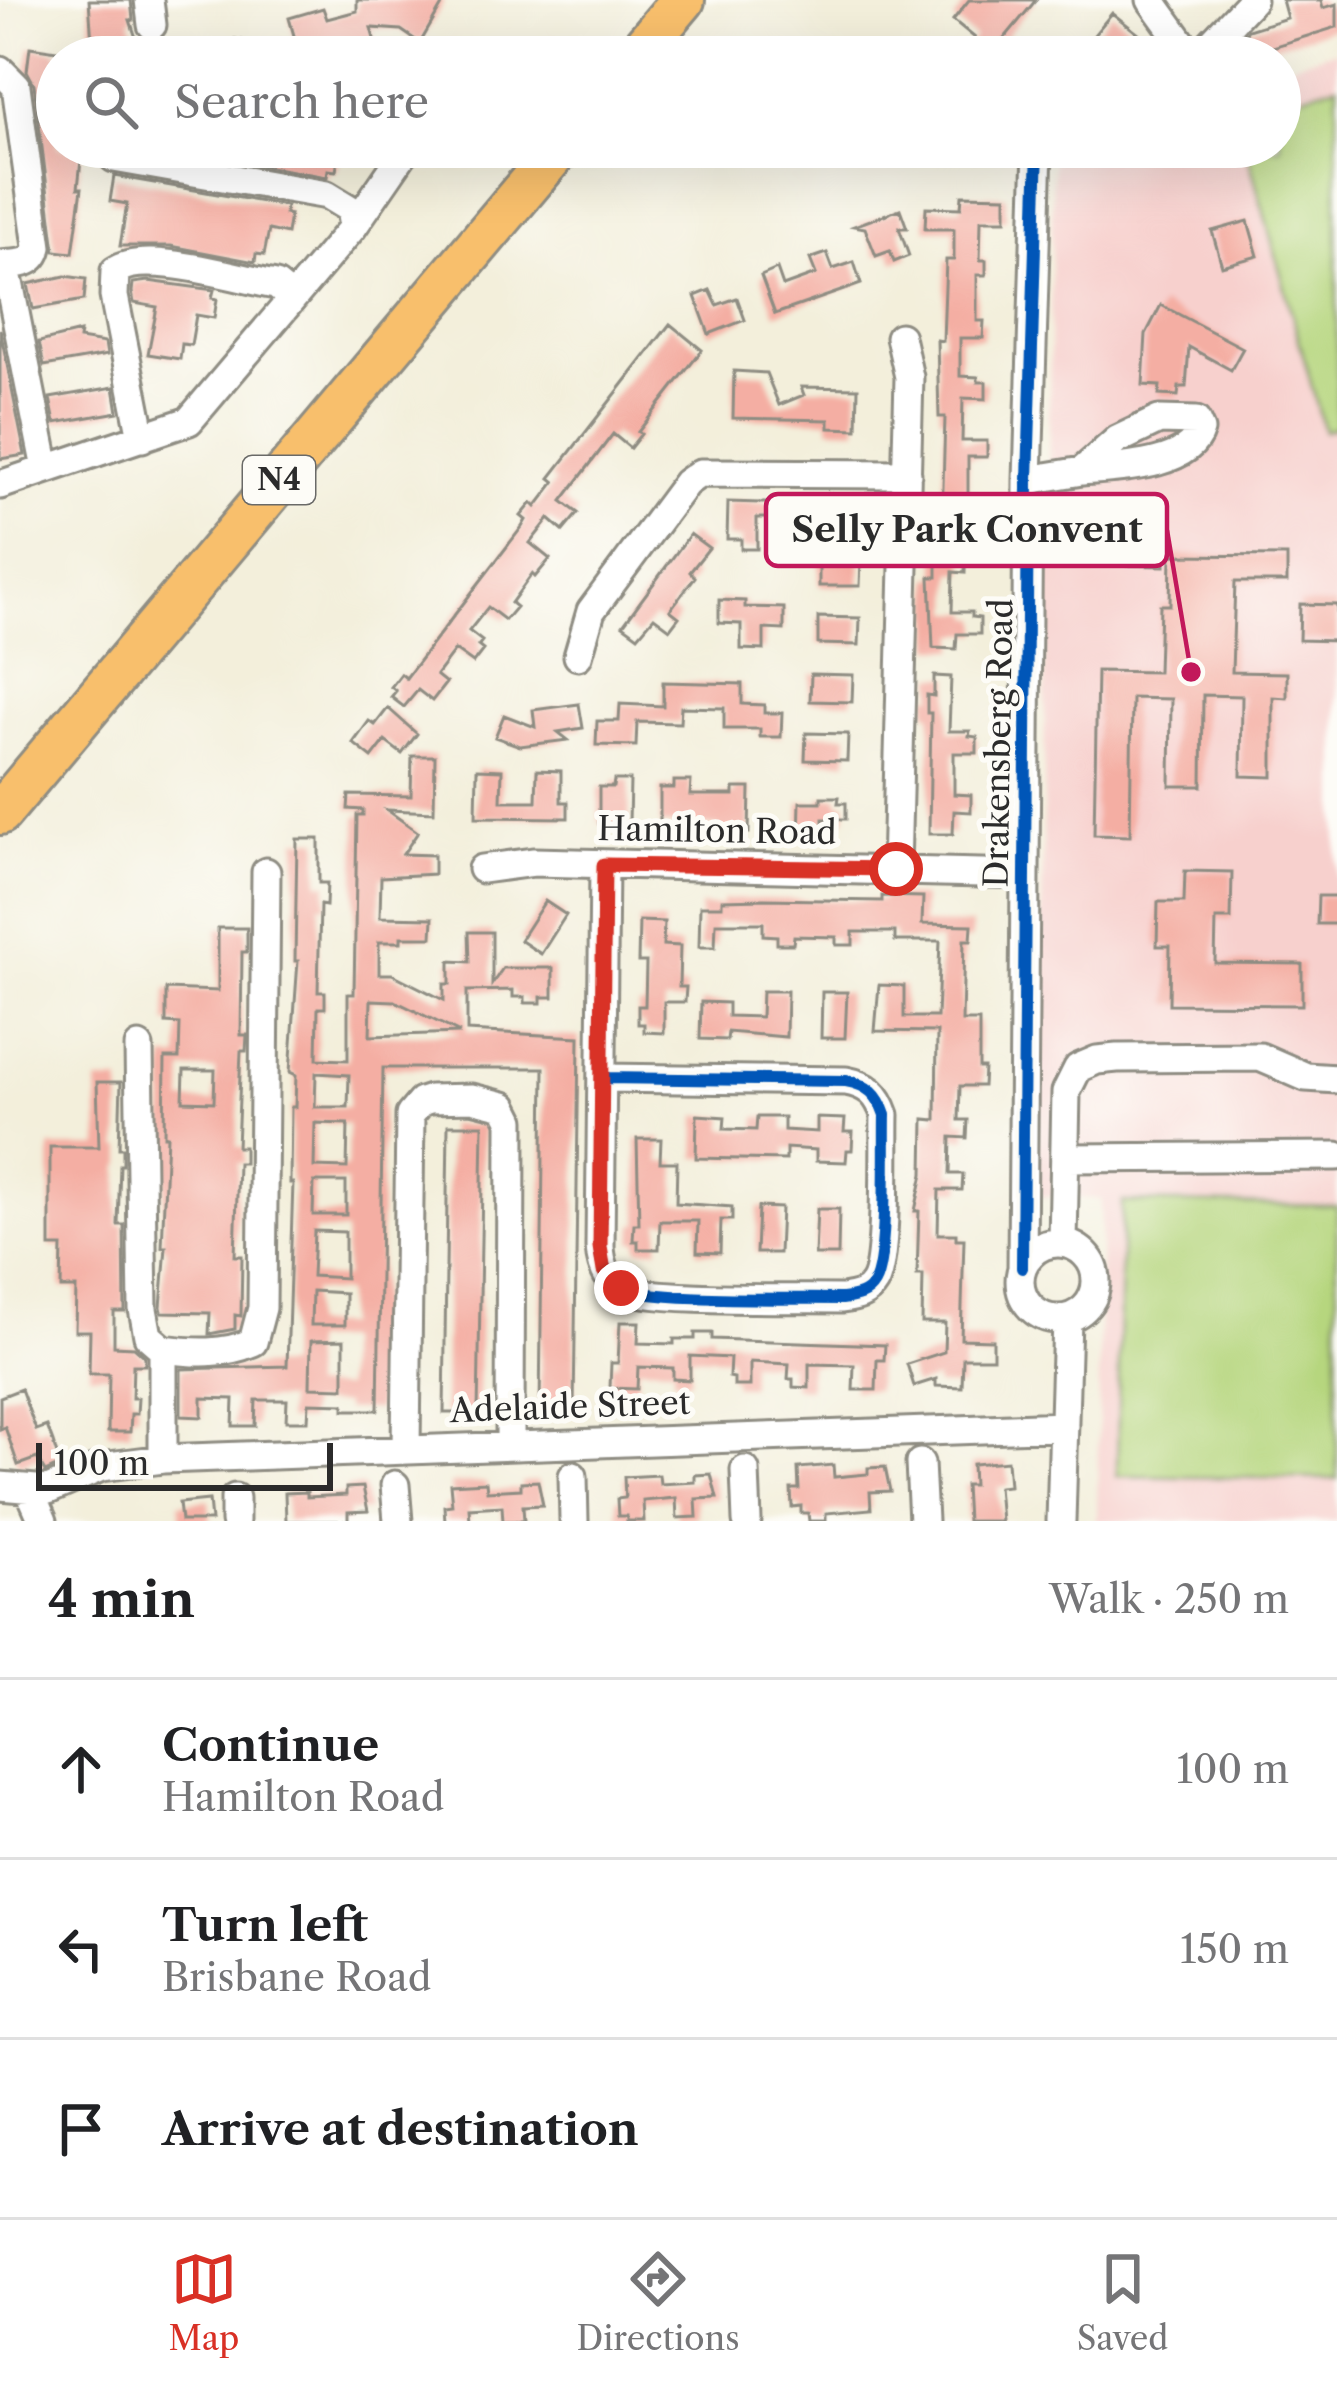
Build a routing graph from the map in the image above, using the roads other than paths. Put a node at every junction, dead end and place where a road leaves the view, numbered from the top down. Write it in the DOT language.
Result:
graph roads {
  1 [pos="683,0"];
  2 [pos="1151,0"];
  3 [pos="1252,0"];
  4 [pos="653,36"];
  5 [pos="1179,36"];
  6 [pos="1216,36"];
  7 [pos="0,70"];
  8 [pos="172,168"];
  9 [pos="393,168"];
  10 [pos="542,168"];
  11 [pos="1037,168"];
  12 [pos="353,227"];
  13 [pos="4,274"];
  14 [pos="289,302"];
  15 [pos="900,337"];
  16 [pos="142,438"];
  17 [pos="46,469"];
  18 [pos="1082,471"];
  19 [pos="907,474"];
  20 [pos="1028,481"];
  21 [pos="0,485"];
  22 [pos="578,656"];
  23 [pos="0,813"];
  24 [pos="604,865"];
  25 [pos="482,869"];
  26 [pos="896,869"];
  27 [pos="266,872"];
  28 [pos="1022,874"];
  29 [pos="140,1047"];
  30 [pos="603,1078"];
  31 [pos="1337,1079"];
  32 [pos="1337,1156"];
  33 [pos="1066,1158"];
  34 [pos="1063,1243"];
  35 [pos="1022,1268"];
  36 [pos="1067,1319"];
  37 [pos="163,1349"];
  38 [pos="1064,1426"];
  39 [pos="510,1444"];
  40 [pos="406,1448"];
  41 [pos="163,1459"];
  42 [pos="920,1463"];
  43 [pos="745,1470"];
  44 [pos="573,1476"];
  45 [pos="395,1485"];
  46 [pos="0,1486"];
  47 [pos="30,1491"];
  48 [pos="43,1521"];
  49 [pos="398,1521"];
  50 [pos="574,1521"];
  51 [pos="747,1521"];
  52 [pos="922,1521"];
  53 [pos="1061,1521"];
  1 -- 4 [label="highway"];
  2 -- 5 [label="street"];
  3 -- 6 [label="street"];
  7 -- 13 [label="street"];
  8 -- 12 [label="street"];
  9 -- 12 [label="street"];
  10 -- 23 [label="highway, N4"];
  11 -- 20 [label="street, Drakensberg Road"];
  12 -- 14 [label="street"];
  13 -- 17 [label="street"];
  14 -- 16 [label="street"];
  14 -- 16 [label="street"];
  15 -- 19 [label="street"];
  16 -- 17 [label="street"];
  17 -- 21 [label="street"];
  18 -- 20 [label="street"];
  19 -- 22 [label="street"];
  19 -- 26 [label="street"];
  20 -- 28 [label="street, Drakensberg Road"];
  24 -- 25 [label="street, Hamilton Road"];
  24 -- 26 [label="street, Hamilton Road"];
  24 -- 30 [label="street"];
  26 -- 28 [label="street, Hamilton Road"];
  27 -- 37 [label="street"];
  28 -- 35 [label="street, Drakensberg Road"];
  29 -- 37 [label="street"];
  30 -- 30 [label="street"];
  31 -- 33 [label="street"];
  32 -- 33 [label="street"];
  33 -- 34 [label="street"];
  34 -- 35 [label="street"];
  34 -- 36 [label="street"];
  35 -- 36 [label="street"];
  36 -- 38 [label="street"];
  37 -- 41 [label="street"];
  38 -- 39 [label="street, Adelaide Street"];
  38 -- 53 [label="street"];
  39 -- 40 [label="street, Adelaide Street"];
  39 -- 40 [label="street"];
  40 -- 41 [label="street, Adelaide Street"];
  41 -- 47 [label="street, Adelaide Street"];
  42 -- 52 [label="street"];
  43 -- 51 [label="street"];
  44 -- 50 [label="street"];
  45 -- 49 [label="street"];
  46 -- 47 [label="street"];
  47 -- 48 [label="street"];
}
